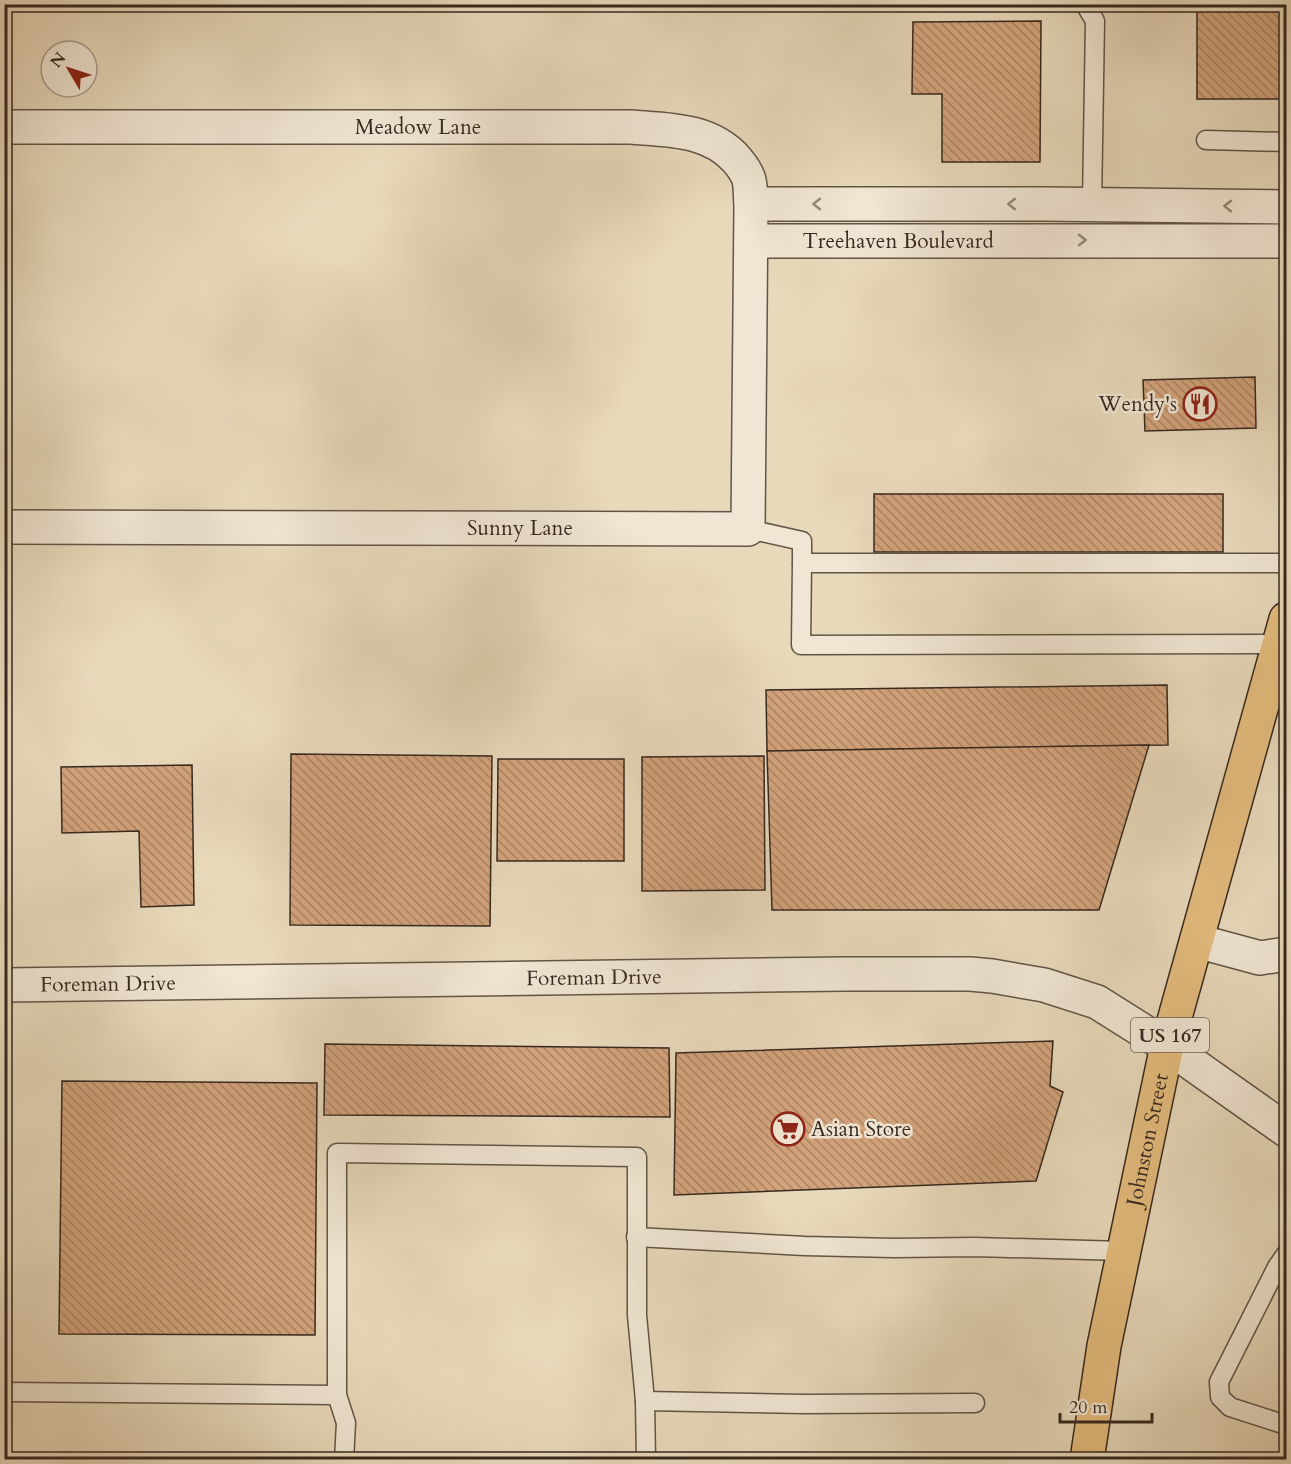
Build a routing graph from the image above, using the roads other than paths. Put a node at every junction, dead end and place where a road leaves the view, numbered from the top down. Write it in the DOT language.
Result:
graph roads {
  1 [pos="1085,4"];
  2 [pos="4,127"];
  3 [pos="1206,141"];
  4 [pos="1287,142"];
  5 [pos="751,204"];
  6 [pos="1044,204"];
  7 [pos="1092,204"];
  8 [pos="1287,207"];
  9 [pos="1045,240"];
  10 [pos="751,241"];
  11 [pos="1287,241"];
  12 [pos="4,527"];
  13 [pos="748,529"];
  14 [pos="802,563"];
  15 [pos="1287,563"];
  16 [pos="1283,632"];
  17 [pos="1197,941"];
  18 [pos="1287,954"];
  19 [pos="4,985"];
  20 [pos="1167,1046"];
  21 [pos="1287,1130"];
  22 [pos="636,1237"];
  23 [pos="1124,1251"];
  24 [pos="1284,1264"];
  25 [pos="4,1392"];
  26 [pos="337,1395"];
  27 [pos="645,1401"];
  28 [pos="975,1403"];
  29 [pos="1287,1425"];
  30 [pos="344,1460"];
  31 [pos="646,1460"];
  32 [pos="1088,1460"];
  1 -- 7 [label="lane"];
  2 -- 5 [label="street, Meadow Lane"];
  3 -- 4 [label="lane"];
  6 -- 5 [label="street, Treehaven Boulevard, one-way"];
  5 -- 10 [label="street, Meadow Lane"];
  6 -- 7 [label="street, Treehaven Boulevard"];
  6 -- 9 [label="street"];
  8 -- 7 [label="street, Treehaven Boulevard, one-way"];
  9 -- 10 [label="street, Treehaven Boulevard"];
  9 -- 11 [label="street, Treehaven Boulevard, one-way"];
  10 -- 13 [label="street"];
  12 -- 13 [label="street, Sunny Lane"];
  13 -- 14 [label="lane"];
  14 -- 15 [label="lane"];
  14 -- 16 [label="lane"];
  16 -- 17 [label="main road, Johnston Street / US 167"];
  17 -- 18 [label="street"];
  17 -- 20 [label="main road, Johnston Street / US 167"];
  19 -- 20 [label="street, Foreman Drive"];
  20 -- 21 [label="street, Foreman Drive"];
  20 -- 23 [label="main road, Johnston Street / US 167"];
  22 -- 23 [label="lane"];
  22 -- 26 [label="lane"];
  22 -- 27 [label="lane"];
  23 -- 32 [label="main road, Johnston Street / US 167"];
  24 -- 29 [label="lane"];
  25 -- 26 [label="lane"];
  26 -- 30 [label="lane"];
  27 -- 28 [label="lane"];
  27 -- 31 [label="lane"];
}
